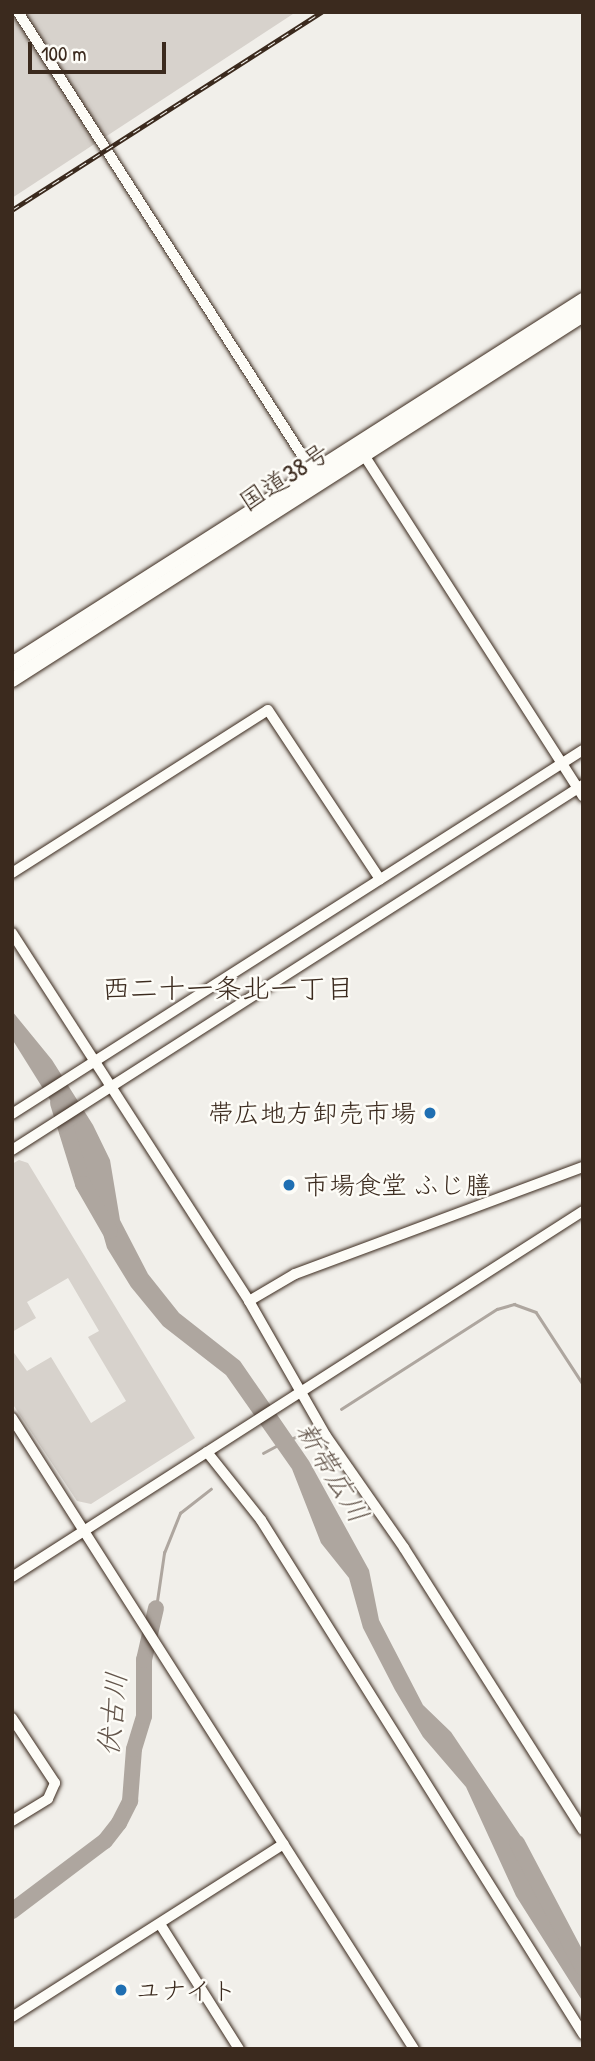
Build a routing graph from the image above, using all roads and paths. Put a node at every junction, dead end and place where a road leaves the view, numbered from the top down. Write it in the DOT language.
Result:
graph roads {
  1 [pos="18,12"];
  2 [pos="583,300"];
  3 [pos="583,315"];
  4 [pos="360,449"];
  5 [pos="316,478"];
  6 [pos="12,664"];
  7 [pos="12,680"];
  8 [pos="583,750"];
  9 [pos="562,763"];
  10 [pos="581,790"];
  11 [pos="12,873"];
  12 [pos="380,879"];
  13 [pos="12,933"];
  14 [pos="95,1061"];
  15 [pos="112,1086"];
  16 [pos="12,1114"];
  17 [pos="12,1150"];
  18 [pos="583,1167"];
  19 [pos="583,1211"];
  20 [pos="249,1301"];
  21 [pos="304,1389"];
  22 [pos="14,1425"];
  23 [pos="207,1452"];
  24 [pos="84,1531"];
  25 [pos="12,1577"];
  26 [pos="12,1718"];
  27 [pos="12,1821"];
  28 [pos="583,1830"];
  29 [pos="284,1843"];
  30 [pos="160,1923"];
  31 [pos="12,2017"];
  32 [pos="583,2034"];
  33 [pos="239,2049"];
  34 [pos="414,2049"];
  1 -- 5 [label="street"];
  2 -- 4 [label="highway, 国道38号"];
  3 -- 4 [label="highway, 国道38号"];
  4 -- 5 [label="highway, 国道38号"];
  4 -- 9 [label="street"];
  5 -- 6 [label="highway, 国道38号"];
  5 -- 7 [label="highway, 国道38号"];
  8 -- 9 [label="street"];
  9 -- 10 [label="street"];
  9 -- 12 [label="street"];
  10 -- 15 [label="street"];
  11 -- 12 [label="street"];
  12 -- 14 [label="street"];
  13 -- 14 [label="street"];
  14 -- 15 [label="street"];
  14 -- 16 [label="street"];
  15 -- 17 [label="street"];
  15 -- 20 [label="street"];
  18 -- 20 [label="street"];
  19 -- 21 [label="street"];
  20 -- 21 [label="street"];
  21 -- 23 [label="street"];
  21 -- 28 [label="street"];
  22 -- 24 [label="street"];
  23 -- 24 [label="street"];
  23 -- 32 [label="street"];
  24 -- 25 [label="street"];
  24 -- 29 [label="street"];
  26 -- 27 [label="street"];
  29 -- 30 [label="street"];
  29 -- 34 [label="street"];
  30 -- 31 [label="street"];
  30 -- 33 [label="street"];
}
